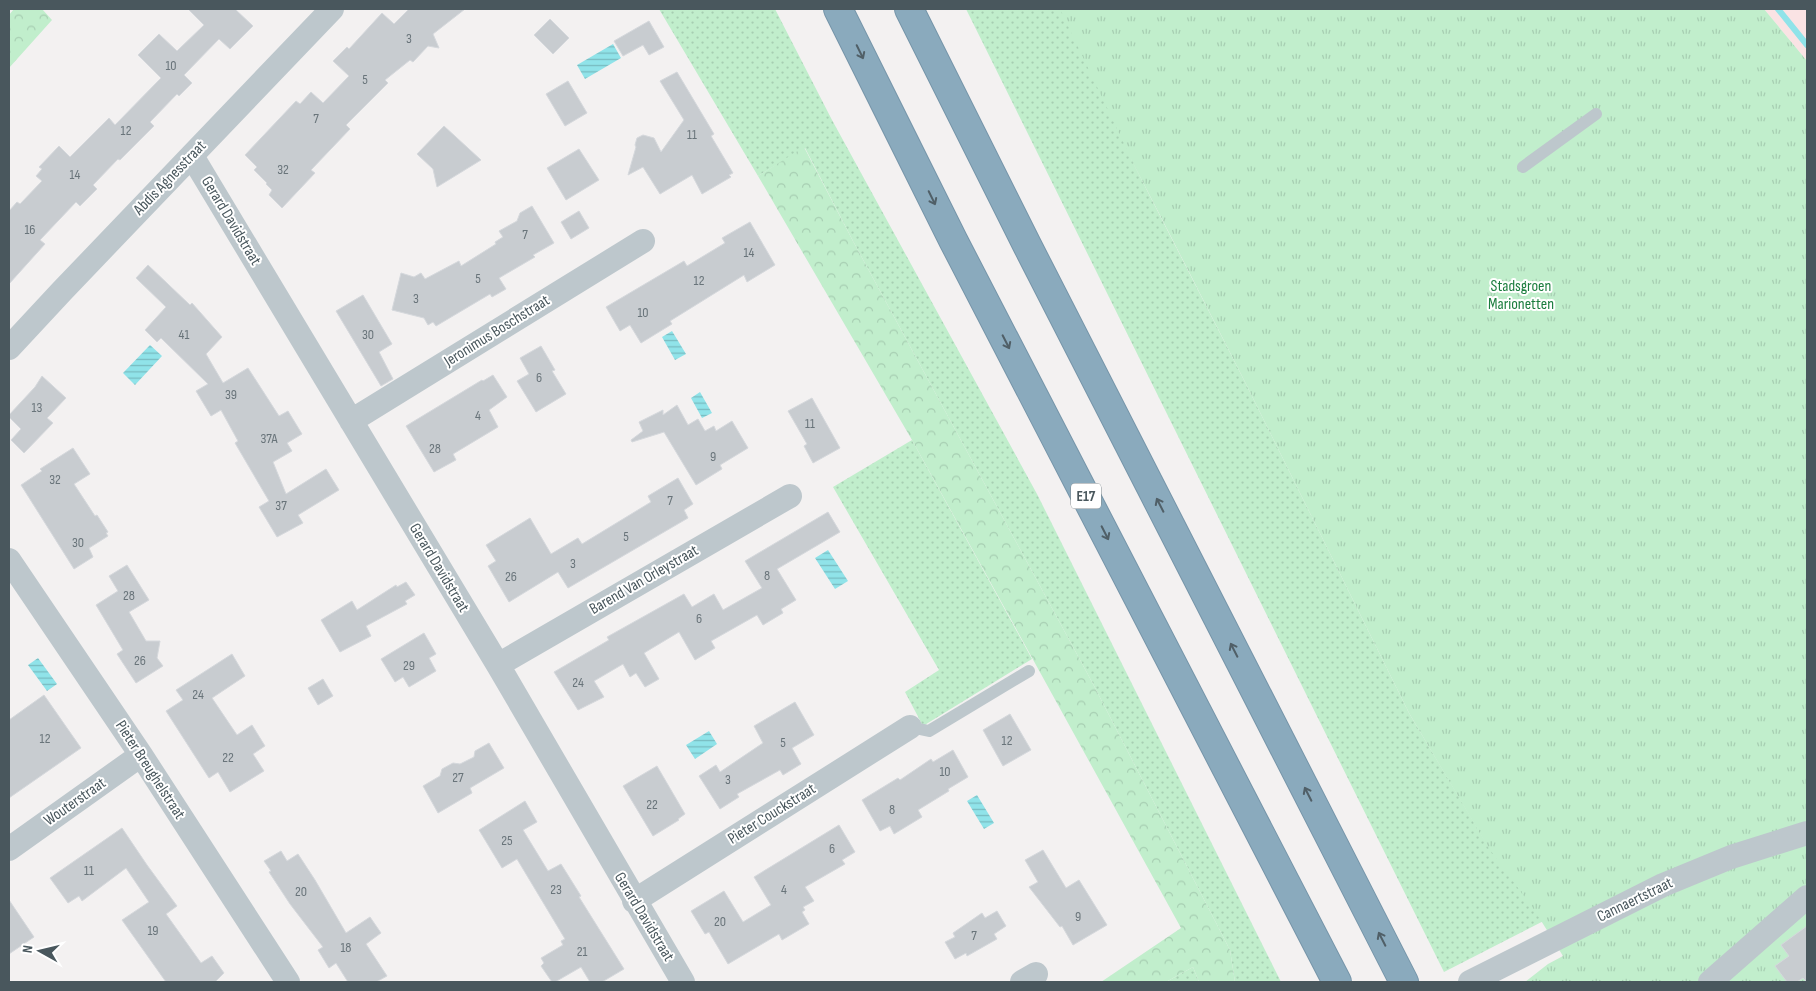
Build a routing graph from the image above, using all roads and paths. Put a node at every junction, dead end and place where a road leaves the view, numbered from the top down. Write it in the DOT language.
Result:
graph roads {
  1 [pos="332,9"];
  2 [pos="838,9"];
  3 [pos="909,9"];
  4 [pos="1596,114"];
  5 [pos="192,156"];
  6 [pos="1523,168"];
  7 [pos="643,241"];
  8 [pos="9,348"];
  9 [pos="351,421"];
  10 [pos="790,496"];
  11 [pos="9,560"];
  12 [pos="498,665"];
  13 [pos="1029,670"];
  14 [pos="910,727"];
  15 [pos="141,755"];
  16 [pos="1807,833"];
  17 [pos="9,849"];
  18 [pos="1807,897"];
  19 [pos="634,901"];
  20 [pos="288,982"];
  21 [pos="683,982"];
  22 [pos="1337,982"];
  23 [pos="1404,982"];
  24 [pos="1470,982"];
  25 [pos="1710,982"];
  1 -- 5 [label="street, Abdis Agnesstraat"];
  2 -- 22 [label="highway, E17, one-way"];
  23 -- 3 [label="highway, one-way"];
  4 -- 6 [label="lane"];
  5 -- 8 [label="street, Abdis Agnesstraat"];
  5 -- 9 [label="street, Gerard Davidstraat"];
  7 -- 9 [label="street, Jeronimus Boschstraat"];
  9 -- 12 [label="street, Gerard Davidstraat"];
  10 -- 12 [label="street, Barend Van Orleystraat"];
  11 -- 15 [label="street, Pieter Breughelstraat"];
  12 -- 19 [label="street, Gerard Davidstraat"];
  13 -- 14 [label="lane"];
  14 -- 19 [label="street, Pieter Couckstraat"];
  15 -- 17 [label="street, Wouterstraat"];
  15 -- 20 [label="street, Pieter Breughelstraat"];
  16 -- 24 [label="street, Cannaertstraat"];
  18 -- 25 [label="street"];
  19 -- 21 [label="street, Gerard Davidstraat"];
}
